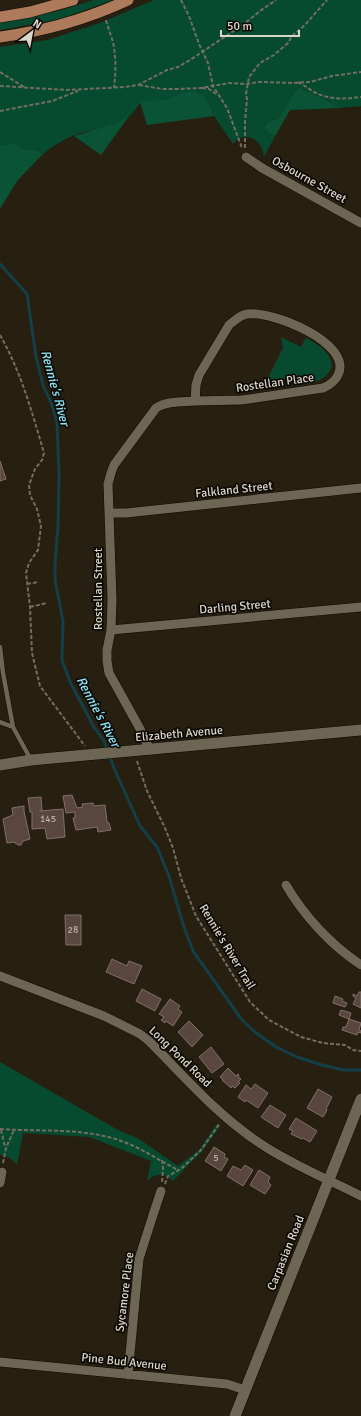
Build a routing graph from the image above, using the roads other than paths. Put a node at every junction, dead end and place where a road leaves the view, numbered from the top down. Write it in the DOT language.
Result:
graph roads {
  1 [pos="73,0"];
  2 [pos="128,0"];
  3 [pos="0,17"];
  4 [pos="0,37"];
  5 [pos="246,157"];
  6 [pos="361,223"];
  7 [pos="195,401"];
  8 [pos="361,488"];
  9 [pos="109,513"];
  10 [pos="361,607"];
  11 [pos="112,630"];
  12 [pos="0,646"];
  13 [pos="0,722"];
  14 [pos="13,727"];
  15 [pos="361,730"];
  16 [pos="150,750"];
  17 [pos="32,760"];
  18 [pos="0,766"];
  19 [pos="286,884"];
  20 [pos="361,965"];
  21 [pos="0,976"];
  22 [pos="361,1099"];
  23 [pos="2,1172"];
  24 [pos="329,1180"];
  25 [pos="0,1183"];
  26 [pos="161,1191"];
  27 [pos="361,1196"];
  28 [pos="0,1362"];
  29 [pos="128,1375"];
  30 [pos="245,1390"];
  31 [pos="235,1416"];
  1 -- 3 [label="main road"];
  2 -- 4 [label="main road"];
  5 -- 6 [label="street, Osbourne Street"];
  7 -- 7 [label="street, Rostellan Place"];
  7 -- 9 [label="street, Rostellan Place"];
  8 -- 9 [label="street, Falkland Street"];
  9 -- 11 [label="street, Rostellan Street"];
  10 -- 11 [label="street, Darling Street"];
  11 -- 16 [label="street, Rostellan Street"];
  12 -- 14 [label="lane"];
  13 -- 14 [label="lane"];
  14 -- 17 [label="lane"];
  15 -- 16 [label="main road, Elizabeth Avenue"];
  16 -- 17 [label="main road, Elizabeth Avenue"];
  17 -- 18 [label="main road, Elizabeth Avenue"];
  19 -- 20 [label="street"];
  21 -- 24 [label="street, Long Pond Road"];
  22 -- 24 [label="main road, Carpasian Road"];
  23 -- 25 [label="street"];
  24 -- 27 [label="street, Long Pond Road"];
  24 -- 30 [label="main road, Carpasian Road"];
  26 -- 29 [label="street, Sycamore Place"];
  28 -- 29 [label="street, Pine Bud Avenue"];
  29 -- 30 [label="street, Pine Bud Avenue"];
  30 -- 31 [label="main road, Carpasian Road"];
}
